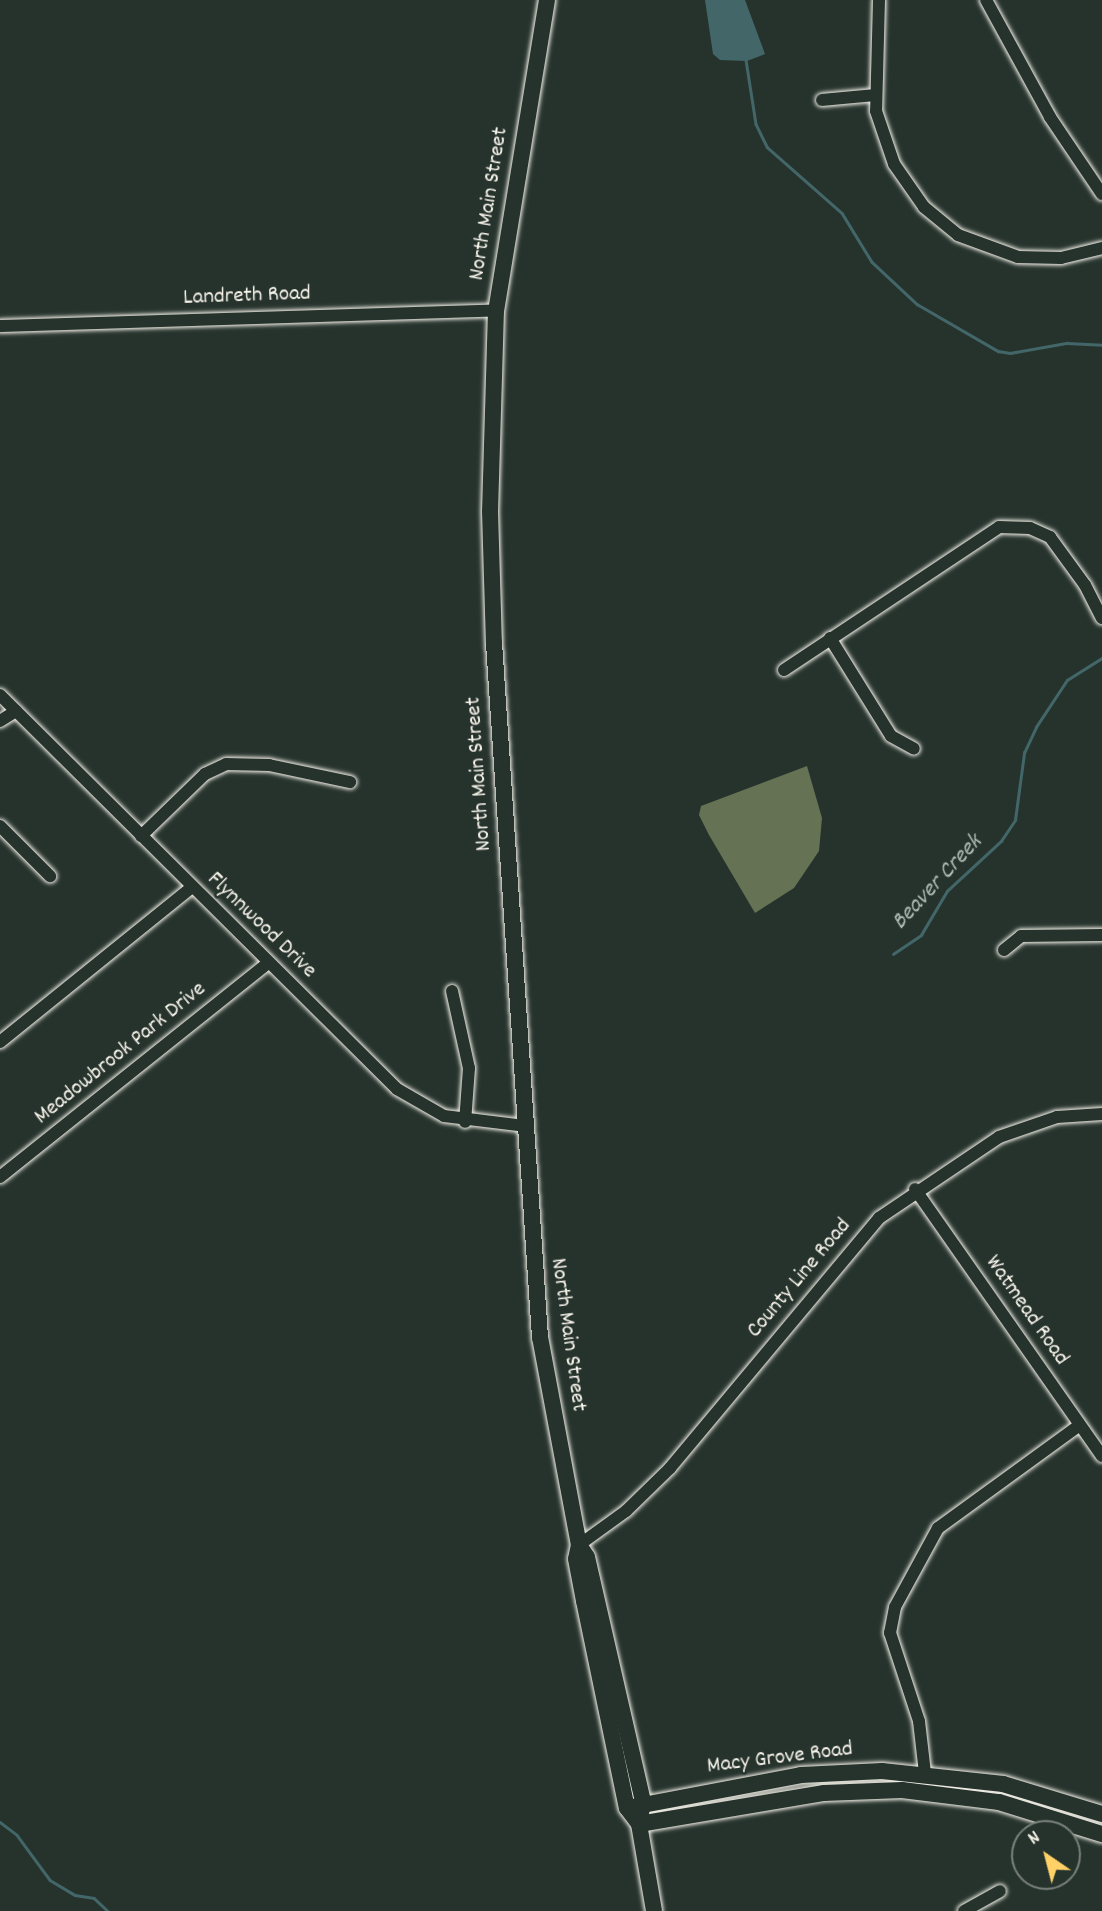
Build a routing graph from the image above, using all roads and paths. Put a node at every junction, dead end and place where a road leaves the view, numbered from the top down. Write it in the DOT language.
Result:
graph roads {
  1 [pos="547,0"];
  2 [pos="879,0"];
  3 [pos="986,0"];
  4 [pos="875,95"];
  5 [pos="822,100"];
  6 [pos="1102,194"];
  7 [pos="1102,248"];
  8 [pos="496,310"];
  9 [pos="0,326"];
  10 [pos="1102,618"];
  11 [pos="830,638"];
  12 [pos="784,670"];
  13 [pos="0,695"];
  14 [pos="16,711"];
  15 [pos="0,721"];
  16 [pos="914,749"];
  17 [pos="350,782"];
  18 [pos="0,826"];
  19 [pos="141,836"];
  20 [pos="50,876"];
  21 [pos="191,888"];
  22 [pos="1102,935"];
  23 [pos="1004,950"];
  24 [pos="268,963"];
  25 [pos="452,992"];
  26 [pos="0,1042"];
  27 [pos="1102,1114"];
  28 [pos="466,1122"];
  29 [pos="526,1126"];
  30 [pos="0,1177"];
  31 [pos="915,1189"];
  32 [pos="1080,1425"];
  33 [pos="1102,1456"];
  34 [pos="579,1545"];
  35 [pos="925,1773"];
  36 [pos="635,1805"];
  37 [pos="1102,1814"];
  38 [pos="639,1824"];
  39 [pos="1102,1834"];
  40 [pos="1000,1891"];
  41 [pos="654,1911"];
  42 [pos="964,1911"];
  1 -- 8 [label="main road, North Main Street"];
  2 -- 4 [label="street"];
  3 -- 6 [label="street"];
  4 -- 5 [label="street"];
  4 -- 7 [label="street"];
  8 -- 9 [label="street, Landreth Road"];
  8 -- 29 [label="main road, North Main Street"];
  10 -- 11 [label="street"];
  11 -- 12 [label="street"];
  11 -- 16 [label="street"];
  13 -- 14 [label="street, Flynnwood Drive"];
  14 -- 15 [label="street"];
  14 -- 19 [label="street, Flynnwood Drive"];
  17 -- 19 [label="street"];
  18 -- 20 [label="street"];
  19 -- 21 [label="street, Flynnwood Drive"];
  21 -- 24 [label="street, Flynnwood Drive"];
  21 -- 26 [label="street"];
  22 -- 23 [label="street"];
  24 -- 28 [label="street, Flynnwood Drive"];
  24 -- 30 [label="street, Meadowbrook Park Drive"];
  25 -- 28 [label="street"];
  27 -- 31 [label="street, County Line Road"];
  28 -- 29 [label="street, Flynnwood Drive"];
  29 -- 34 [label="main road, North Main Street"];
  31 -- 32 [label="street, Watmead Road"];
  31 -- 34 [label="street, County Line Road"];
  32 -- 33 [label="street, Watmead Road"];
  32 -- 35 [label="street"];
  34 -- 36 [label="main road, North Main Street"];
  35 -- 36 [label="main road, Macy Grove Road"];
  35 -- 37 [label="main road, Macy Grove Road"];
  36 -- 38 [label="main road, North Main Street"];
  38 -- 39 [label="main road, Macy Grove Road"];
  38 -- 41 [label="main road, North Main Street"];
  40 -- 42 [label="street"];
}
